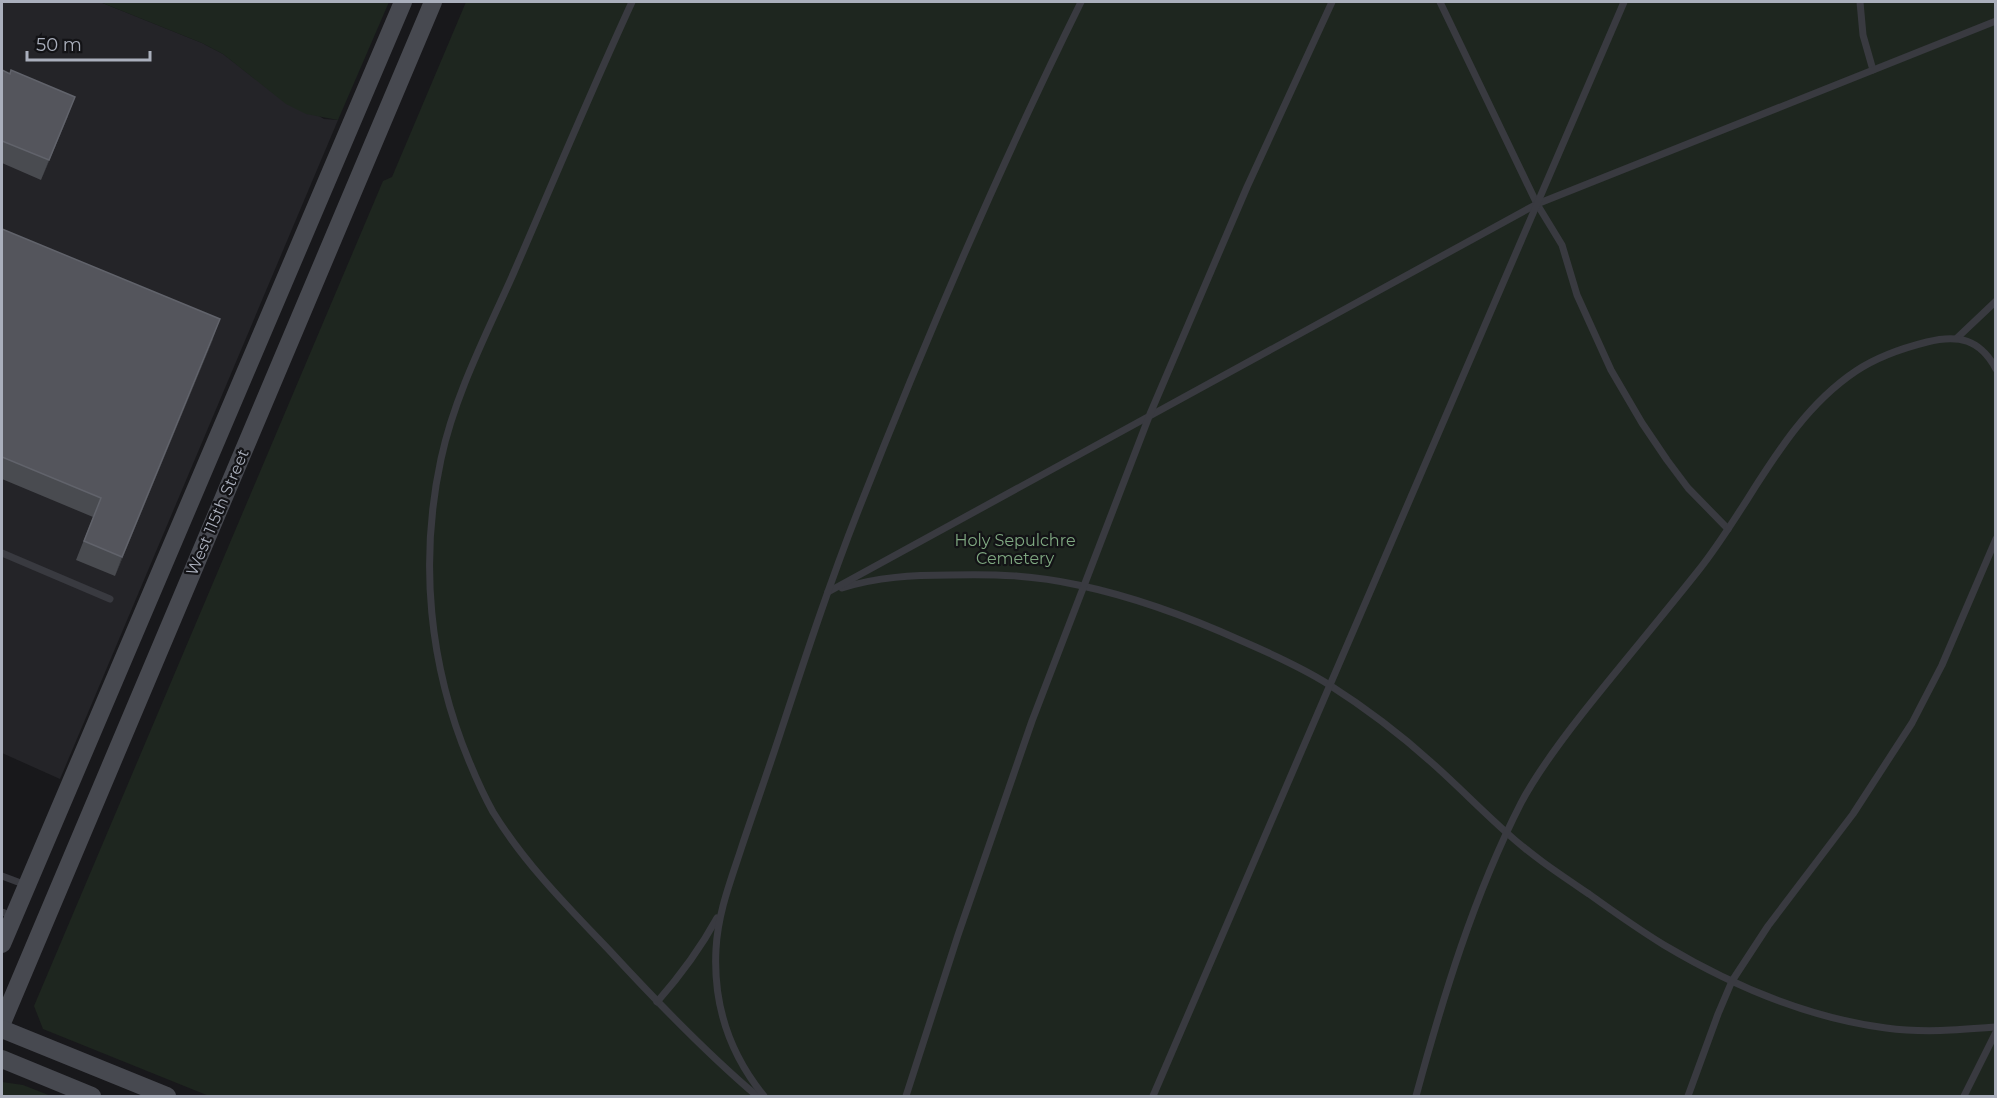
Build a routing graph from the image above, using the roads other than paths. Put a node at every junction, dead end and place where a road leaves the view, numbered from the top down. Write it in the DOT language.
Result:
graph roads {
  1 [pos="403,2"];
  2 [pos="433,2"];
  3 [pos="632,2"];
  4 [pos="1081,2"];
  5 [pos="1332,2"];
  6 [pos="1440,2"];
  7 [pos="1624,2"];
  8 [pos="1860,2"];
  9 [pos="1995,21"];
  10 [pos="1873,70"];
  11 [pos="1537,204"];
  12 [pos="1995,301"];
  13 [pos="1957,338"];
  14 [pos="1995,369"];
  15 [pos="1150,414"];
  16 [pos="1728,529"];
  17 [pos="1995,539"];
  18 [pos="2,553"];
  19 [pos="1084,586"];
  20 [pos="828,592"];
  21 [pos="110,599"];
  22 [pos="1330,685"];
  23 [pos="1506,833"];
  24 [pos="2,876"];
  25 [pos="26,885"];
  26 [pos="720,913"];
  27 [pos="7,914"];
  28 [pos="2,944"];
  29 [pos="1732,981"];
  30 [pos="657,1002"];
  31 [pos="2,1023"];
  32 [pos="1995,1027"];
  33 [pos="2,1029"];
  34 [pos="1995,1032"];
  35 [pos="2,1059"];
  36 [pos="906,1095"];
  37 [pos="92,1096"];
  38 [pos="167,1096"];
  39 [pos="758,1096"];
  40 [pos="764,1096"];
  41 [pos="1153,1096"];
  42 [pos="1416,1096"];
  43 [pos="1688,1096"];
  44 [pos="1964,1096"];
  1 -- 25 [label="street, West 115th Street"];
  2 -- 31 [label="street, West 115th Street"];
  3 -- 30 [label="lane"];
  4 -- 20 [label="lane"];
  5 -- 15 [label="lane"];
  6 -- 11 [label="lane"];
  7 -- 11 [label="lane"];
  8 -- 10 [label="lane"];
  9 -- 10 [label="lane"];
  10 -- 11 [label="lane"];
  11 -- 15 [label="lane"];
  11 -- 16 [label="lane"];
  11 -- 22 [label="lane"];
  12 -- 13 [label="lane"];
  13 -- 14 [label="lane"];
  13 -- 16 [label="lane"];
  15 -- 19 [label="lane"];
  15 -- 20 [label="lane"];
  16 -- 23 [label="lane"];
  17 -- 29 [label="lane"];
  18 -- 21 [label="lane"];
  19 -- 20 [label="lane"];
  19 -- 22 [label="lane"];
  19 -- 36 [label="lane"];
  20 -- 26 [label="lane"];
  22 -- 23 [label="lane"];
  22 -- 41 [label="lane"];
  23 -- 29 [label="lane"];
  23 -- 42 [label="lane"];
  24 -- 25 [label="lane"];
  25 -- 27 [label="street, West 115th Street"];
  26 -- 30 [label="lane"];
  26 -- 40 [label="lane"];
  27 -- 28 [label="street, West 115th Street"];
  29 -- 32 [label="lane"];
  29 -- 43 [label="lane"];
  30 -- 39 [label="lane"];
  33 -- 38 [label="street"];
  34 -- 44 [label="lane"];
  35 -- 37 [label="street"];
}
